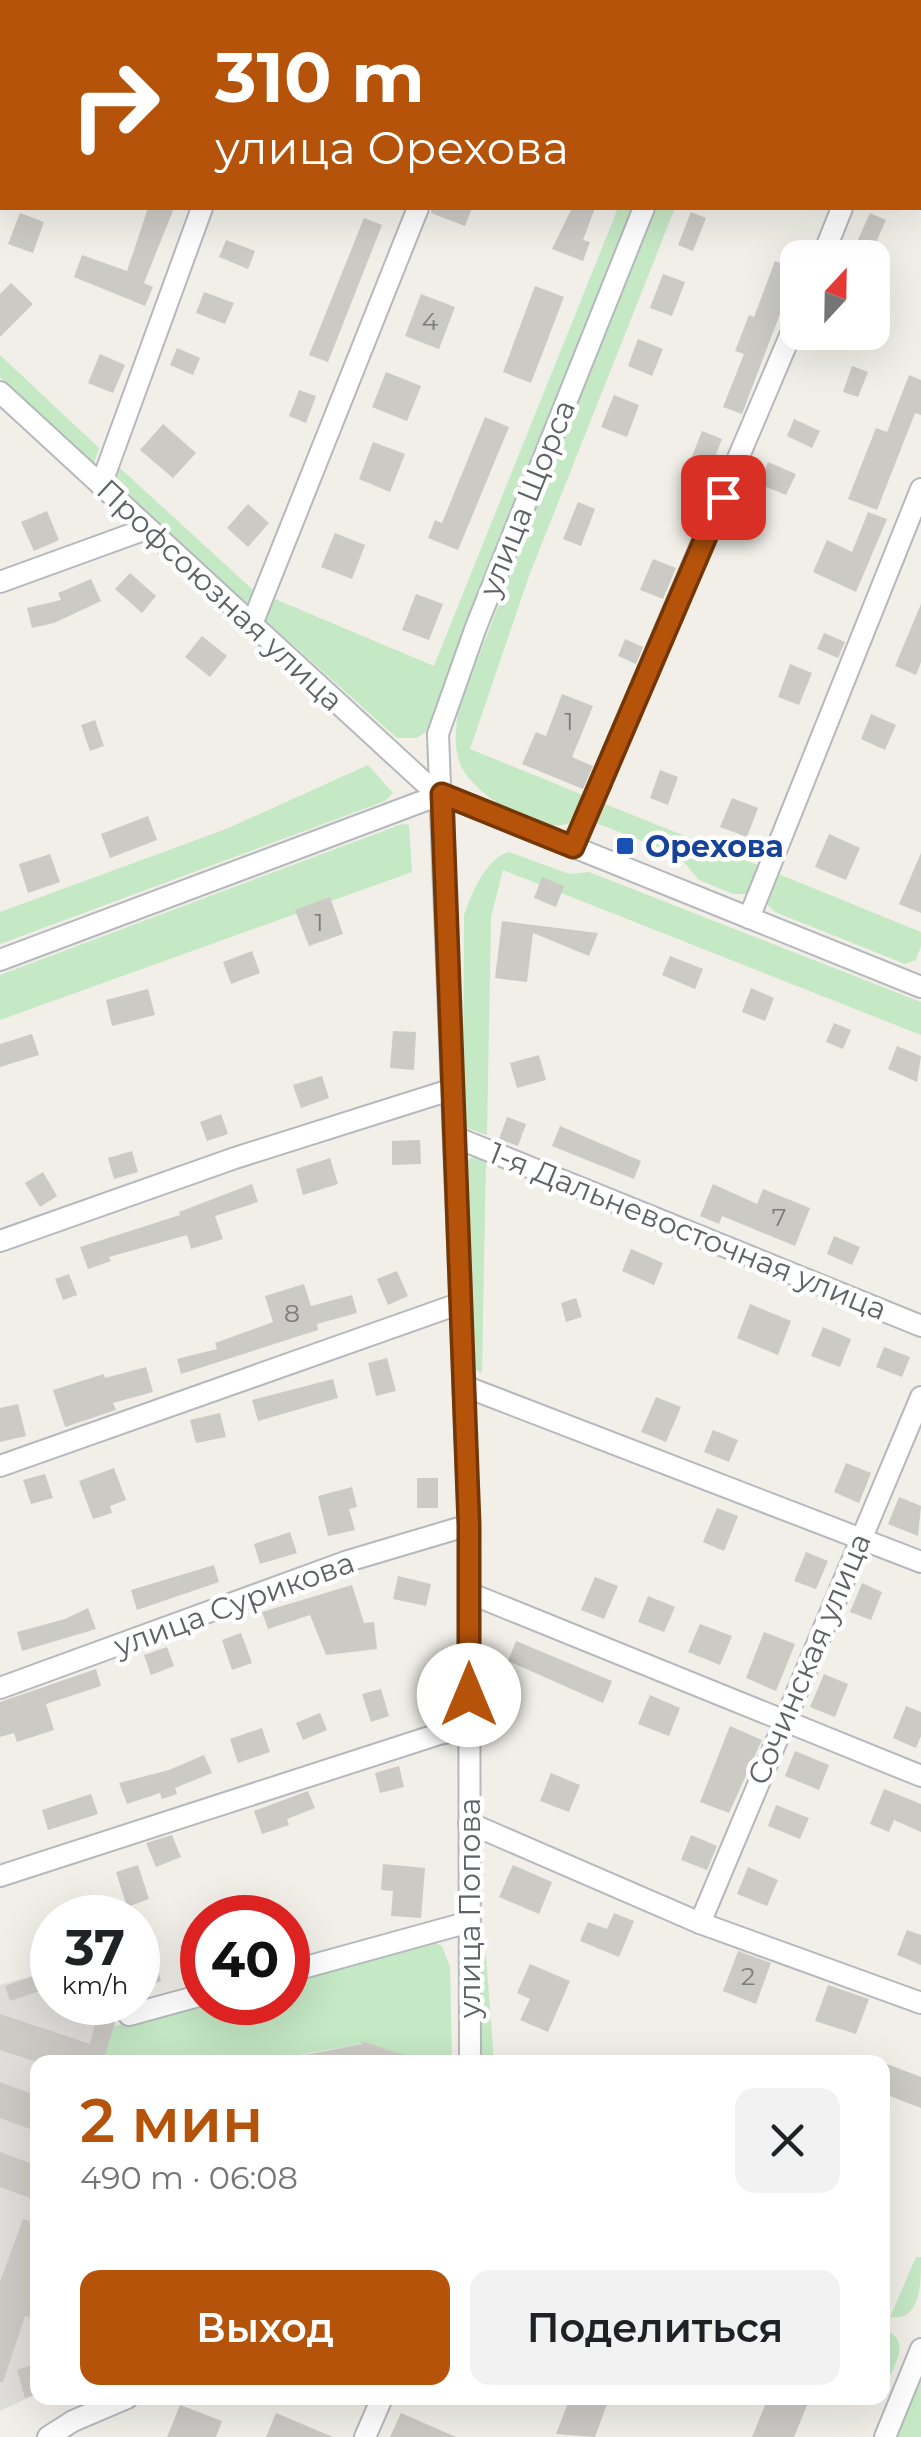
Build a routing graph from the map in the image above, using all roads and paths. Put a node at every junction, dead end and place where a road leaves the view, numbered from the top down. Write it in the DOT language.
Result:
graph roads {
  1 [pos="201,210"];
  2 [pos="417,210"];
  3 [pos="643,210"];
  4 [pos="841,210"];
  5 [pos="829,240"];
  6 [pos="784,350"];
  7 [pos="0,392"];
  8 [pos="100,485"];
  9 [pos="921,488"];
  10 [pos="146,529"];
  11 [pos="0,582"];
  12 [pos="252,624"];
  13 [pos="442,794"];
  14 [pos="573,847"];
  15 [pos="749,918"];
  16 [pos="0,960"];
  17 [pos="921,963"];
  18 [pos="917,985"];
  19 [pos="453,1089"];
  20 [pos="455,1137"];
  21 [pos="0,1241"];
  22 [pos="461,1304"];
  23 [pos="921,1326"];
  24 [pos="464,1386"];
  25 [pos="921,1398"];
  26 [pos="0,1466"];
  27 [pos="469,1525"];
  28 [pos="860,1538"];
  29 [pos="921,1562"];
  30 [pos="469,1592"];
  31 [pos="0,1688"];
  32 [pos="782,1722"];
  33 [pos="469,1729"];
  34 [pos="921,1776"];
  35 [pos="469,1823"];
  36 [pos="0,1876"];
  37 [pos="470,1922"];
  38 [pos="700,1923"];
  39 [pos="310,1966"];
  40 [pos="921,2003"];
  41 [pos="470,2055"];
  42 [pos="921,2349"];
  43 [pos="113,2405"];
  44 [pos="379,2405"];
  45 [pos="48,2437"];
  46 [pos="365,2437"];
  47 [pos="885,2437"];
  1 -- 8 [label="street"];
  2 -- 12 [label="street"];
  3 -- 13 [label="street, улица Щорса"];
  4 -- 5 [label="street"];
  6 -- 14 [label="street"];
  7 -- 8 [label="street, Профсоюзная улица"];
  8 -- 10 [label="street, Профсоюзная улица"];
  9 -- 15 [label="street"];
  10 -- 11 [label="street"];
  10 -- 12 [label="street, Профсоюзная улица"];
  12 -- 13 [label="street, Профсоюзная улица"];
  13 -- 14 [label="street, Профсоюзная улица"];
  13 -- 16 [label="street"];
  13 -- 19 [label="street, улица Попова"];
  14 -- 15 [label="street, Профсоюзная улица"];
  15 -- 18 [label="street, Профсоюзная улица"];
  17 -- 18 [label="street"];
  19 -- 20 [label="street, улица Попова"];
  19 -- 21 [label="street"];
  20 -- 22 [label="street, улица Попова"];
  20 -- 23 [label="street, 1-я Дальневосточная улица"];
  22 -- 24 [label="street, улица Попова"];
  22 -- 26 [label="street"];
  24 -- 27 [label="street, улица Попова"];
  24 -- 28 [label="street"];
  25 -- 28 [label="street, Сочинская улица"];
  27 -- 30 [label="street, улица Попова"];
  27 -- 31 [label="street, улица Сурикова"];
  28 -- 29 [label="street"];
  28 -- 32 [label="street, Сочинская улица"];
  30 -- 32 [label="street"];
  30 -- 33 [label="street, улица Попова"];
  32 -- 34 [label="street"];
  32 -- 38 [label="street, Сочинская улица"];
  33 -- 35 [label="street, улица Попова"];
  33 -- 36 [label="street"];
  35 -- 37 [label="street, улица Попова"];
  35 -- 38 [label="street"];
  37 -- 39 [label="street"];
  37 -- 41 [label="street, улица Попова"];
  38 -- 40 [label="street"];
  42 -- 47 [label="street"];
  43 -- 45 [label="street"];
  44 -- 46 [label="street"];
}
